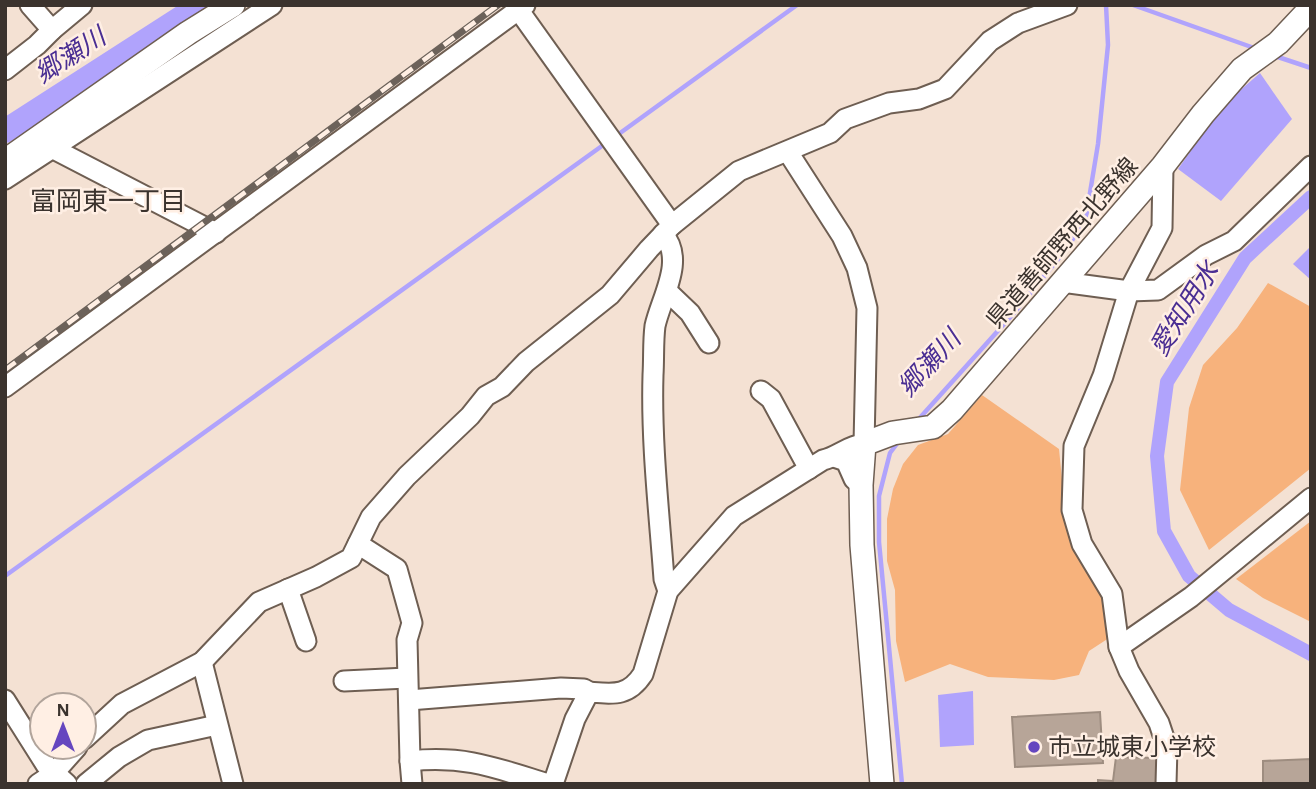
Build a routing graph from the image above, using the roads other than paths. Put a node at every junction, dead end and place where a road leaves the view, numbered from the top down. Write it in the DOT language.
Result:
graph roads {
  1 [pos="30,5"];
  2 [pos="82,5"];
  3 [pos="233,5"];
  4 [pos="272,5"];
  5 [pos="1067,5"];
  6 [pos="520,7"];
  7 [pos="1311,8"];
  8 [pos="52,30"];
  9 [pos="5,70"];
  10 [pos="45,145"];
  11 [pos="788,152"];
  12 [pos="1168,159"];
  13 [pos="5,162"];
  14 [pos="1311,166"];
  15 [pos="5,179"];
  16 [pos="668,230"];
  17 [pos="216,233"];
  18 [pos="1062,282"];
  19 [pos="667,291"];
  20 [pos="1129,291"];
  21 [pos="709,343"];
  22 [pos="5,387"];
  23 [pos="761,391"];
  24 [pos="864,444"];
  25 [pos="834,457"];
  26 [pos="809,469"];
  27 [pos="861,485"];
  28 [pos="1311,498"];
  29 [pos="358,544"];
  30 [pos="288,589"];
  31 [pos="667,591"];
  32 [pos="306,641"];
  33 [pos="1119,647"];
  34 [pos="202,662"];
  35 [pos="407,678"];
  36 [pos="344,681"];
  37 [pos="589,692"];
  38 [pos="5,700"];
  39 [pos="409,700"];
  40 [pos="217,725"];
  41 [pos="98,726"];
  42 [pos="67,761"];
  43 [pos="410,761"];
  44 [pos="53,780"];
  45 [pos="86,784"];
  46 [pos="233,784"];
  47 [pos="412,784"];
  48 [pos="551,784"];
  49 [pos="882,784"];
  50 [pos="1166,784"];
  1 -- 8 [label="street"];
  2 -- 8 [label="street"];
  3 -- 10 [label="main road"];
  4 -- 10 [label="street"];
  5 -- 11 [label="street"];
  6 -- 16 [label="street"];
  6 -- 17 [label="street"];
  7 -- 12 [label="main road, 県道善師野西北野線"];
  8 -- 9 [label="street"];
  10 -- 13 [label="main road"];
  10 -- 15 [label="street"];
  10 -- 17 [label="street"];
  11 -- 16 [label="street"];
  11 -- 24 [label="street"];
  12 -- 18 [label="main road, 県道善師野西北野線"];
  12 -- 20 [label="street"];
  14 -- 20 [label="street"];
  16 -- 19 [label="street"];
  16 -- 29 [label="street"];
  17 -- 22 [label="street"];
  18 -- 20 [label="street"];
  18 -- 24 [label="main road, 県道善師野西北野線"];
  19 -- 21 [label="street"];
  19 -- 31 [label="street"];
  20 -- 33 [label="street"];
  23 -- 26 [label="street"];
  24 -- 25 [label="street"];
  24 -- 27 [label="main road"];
  25 -- 26 [label="street"];
  25 -- 27 [label="street"];
  26 -- 31 [label="street"];
  27 -- 49 [label="main road"];
  28 -- 33 [label="street"];
  29 -- 30 [label="street"];
  29 -- 35 [label="street"];
  30 -- 32 [label="street"];
  30 -- 34 [label="street"];
  31 -- 37 [label="street"];
  33 -- 50 [label="street"];
  34 -- 40 [label="street"];
  34 -- 41 [label="street"];
  35 -- 36 [label="street"];
  35 -- 39 [label="street"];
  37 -- 39 [label="street"];
  37 -- 48 [label="street"];
  38 -- 44 [label="street"];
  39 -- 43 [label="street"];
  40 -- 45 [label="street"];
  40 -- 46 [label="street"];
  42 -- 44 [label="street"];
  43 -- 47 [label="street"];
  43 -- 48 [label="street"];
}
